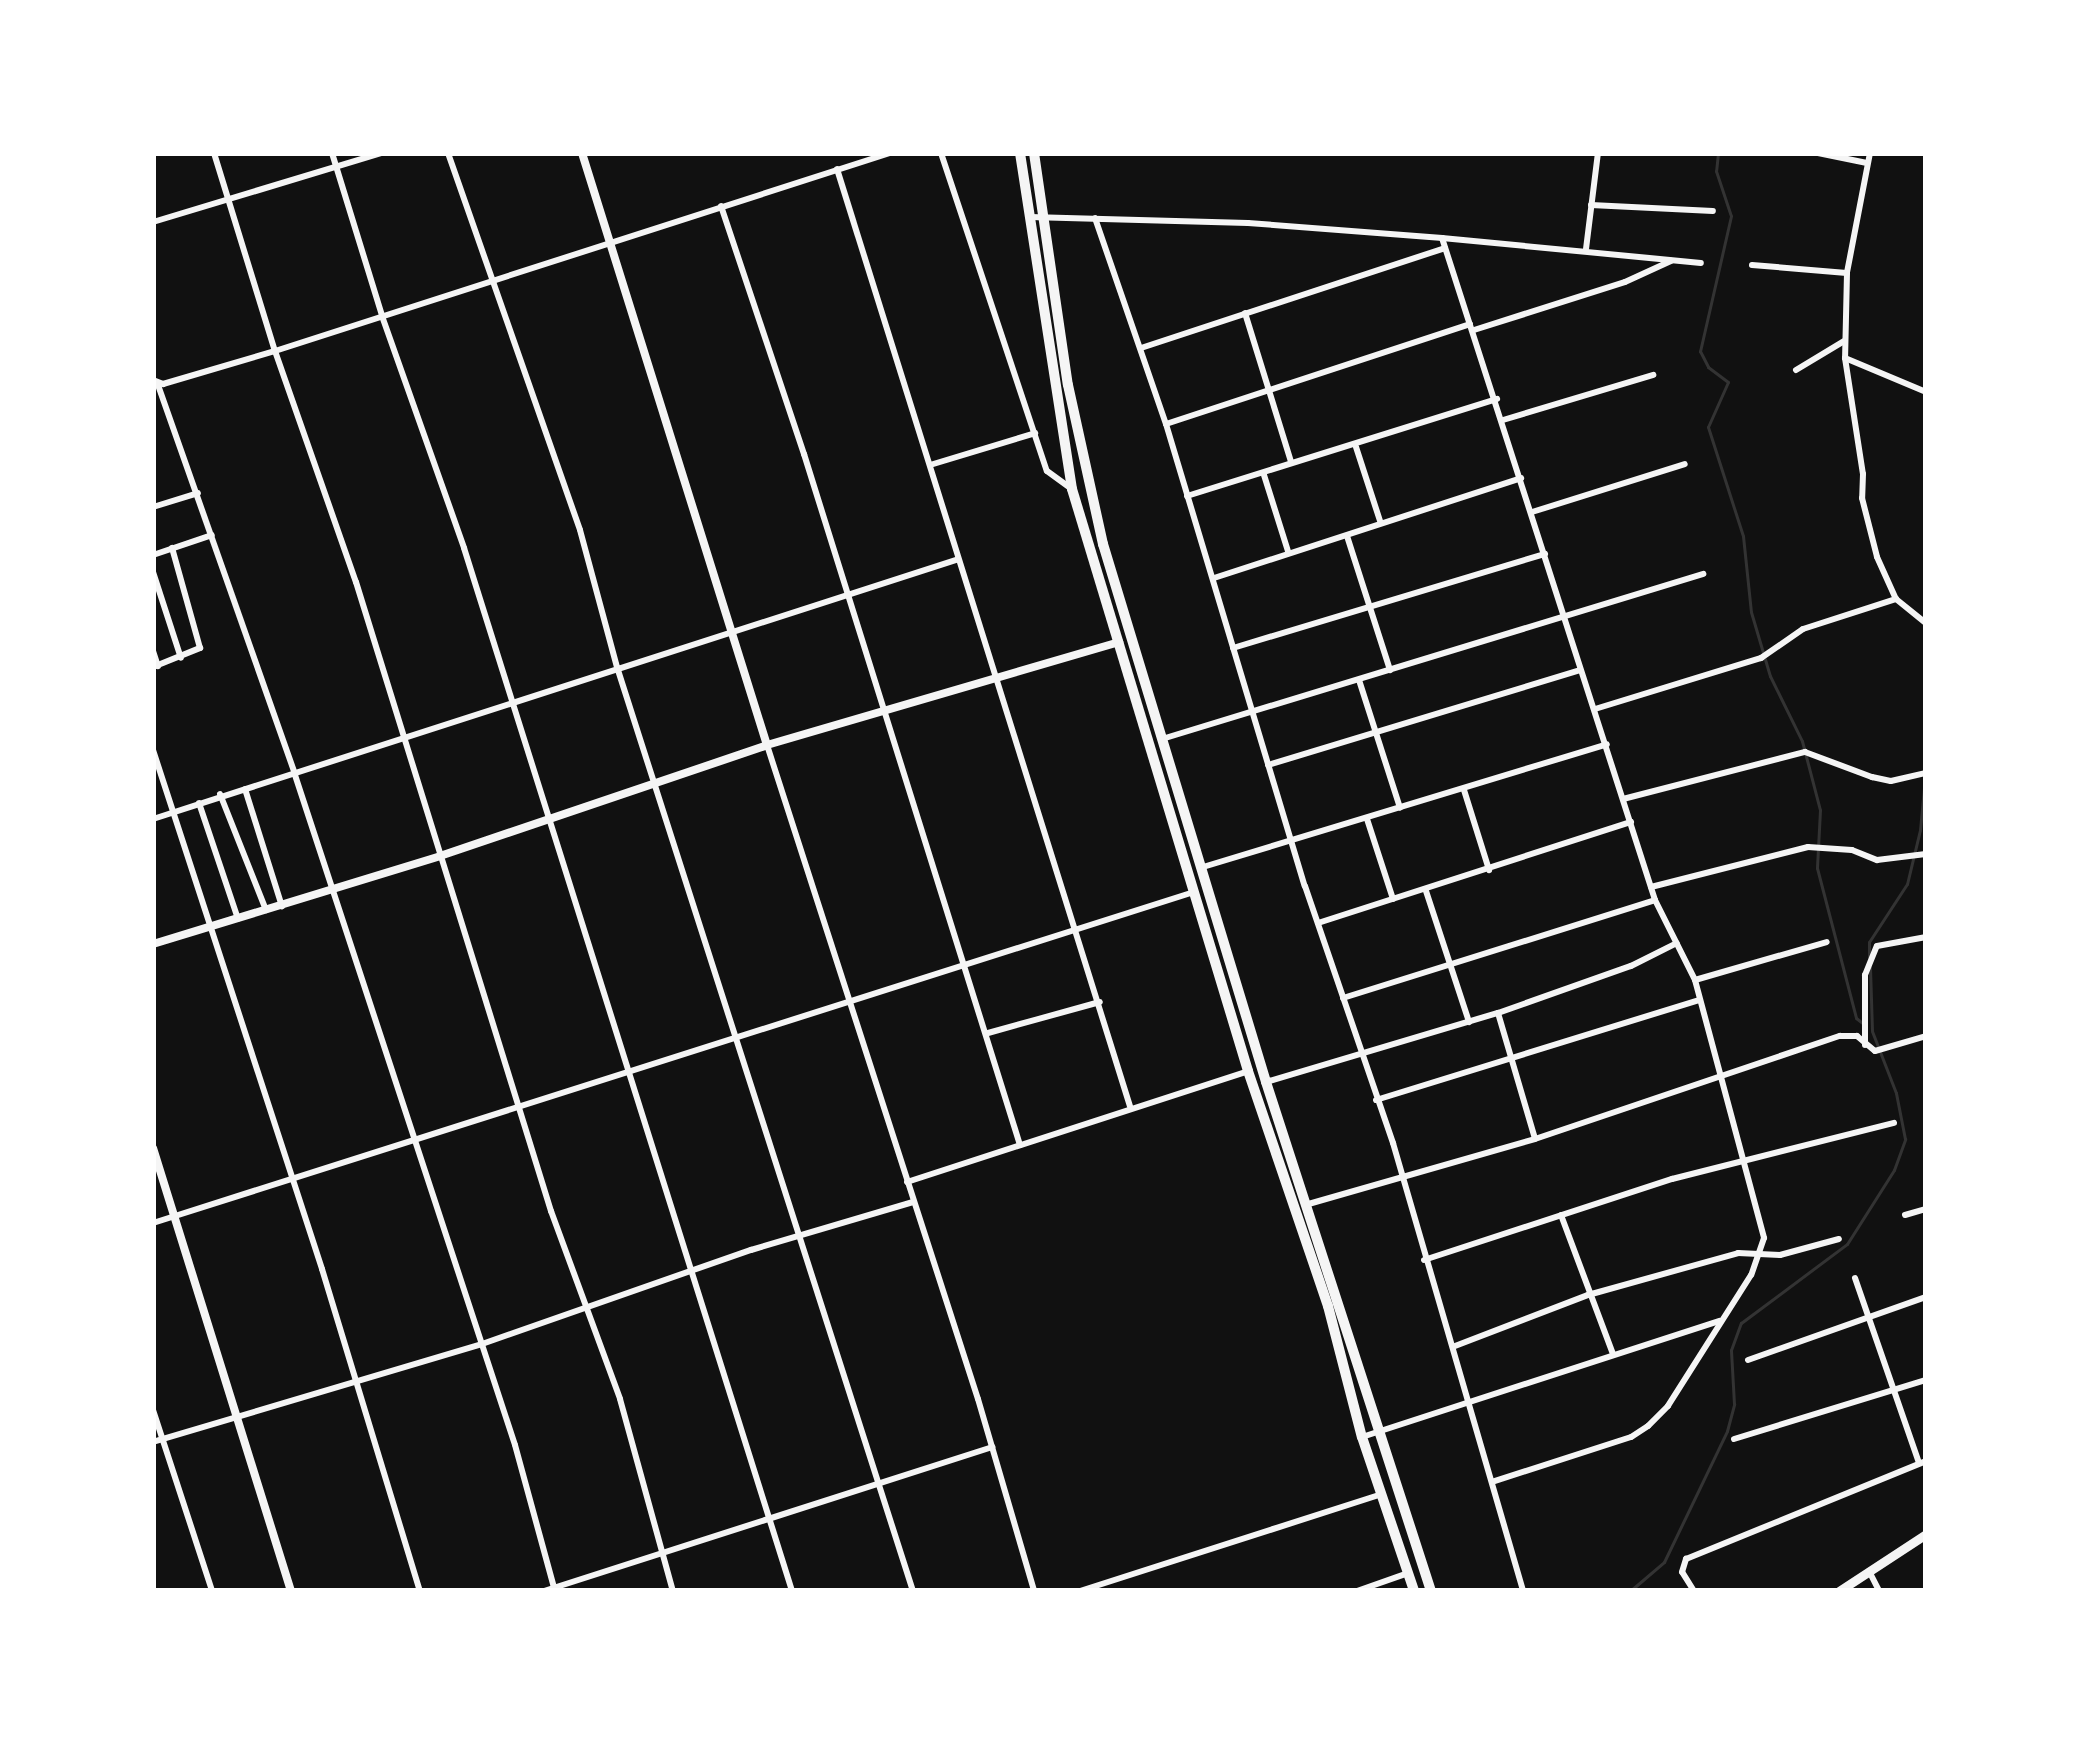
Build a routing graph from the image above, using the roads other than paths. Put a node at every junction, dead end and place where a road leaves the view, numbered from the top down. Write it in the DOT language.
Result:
graph roads {
  1 [pos="214,153"];
  2 [pos="332,153"];
  3 [pos="381,153"];
  4 [pos="448,153"];
  5 [pos="582,153"];
  6 [pos="890,153"];
  7 [pos="941,153"];
  8 [pos="1021,153"];
  9 [pos="1034,153"];
  10 [pos="1598,153"];
  11 [pos="1818,153"];
  12 [pos="1869,158"];
  13 [pos="336,166"];
  14 [pos="837,169"];
  15 [pos="228,201"];
  16 [pos="1592,205"];
  17 [pos="721,206"];
  18 [pos="1713,211"];
  19 [pos="1037,217"];
  20 [pos="1095,218"];
  21 [pos="153,222"];
  22 [pos="1442,238"];
  23 [pos="608,243"];
  24 [pos="1445,248"];
  25 [pos="1586,249"];
  26 [pos="1674,259"];
  27 [pos="1701,263"];
  28 [pos="1752,265"];
  29 [pos="1847,273"];
  30 [pos="489,280"];
  31 [pos="1244,313"];
  32 [pos="382,316"];
  33 [pos="1472,327"];
  34 [pos="1844,341"];
  35 [pos="1141,348"];
  36 [pos="275,350"];
  37 [pos="1845,358"];
  38 [pos="1796,370"];
  39 [pos="1653,375"];
  40 [pos="155,382"];
  41 [pos="1267,387"];
  42 [pos="1926,392"];
  43 [pos="1497,399"];
  44 [pos="1503,419"];
  45 [pos="1166,424"];
  46 [pos="1035,433"];
  47 [pos="1356,447"];
  48 [pos="1291,463"];
  49 [pos="1685,464"];
  50 [pos="930,465"];
  51 [pos="1263,473"];
  52 [pos="1521,478"];
  53 [pos="1072,489"];
  54 [pos="198,493"];
  55 [pos="1187,496"];
  56 [pos="153,507"];
  57 [pos="1532,512"];
  58 [pos="1380,521"];
  59 [pos="212,535"];
  60 [pos="1347,536"];
  61 [pos="172,548"];
  62 [pos="1288,551"];
  63 [pos="1545,554"];
  64 [pos="153,555"];
  65 [pos="956,560"];
  66 [pos="153,572"];
  67 [pos="1703,574"];
  68 [pos="1214,578"];
  69 [pos="848,596"];
  70 [pos="1896,599"];
  71 [pos="1370,606"];
  72 [pos="1565,616"];
  73 [pos="1926,623"];
  74 [pos="730,631"];
  75 [pos="1120,642"];
  76 [pos="1232,648"];
  77 [pos="153,651"];
  78 [pos="181,658"];
  79 [pos="155,666"];
  80 [pos="617,668"];
  81 [pos="1390,670"];
  82 [pos="1581,670"];
  83 [pos="996,679"];
  84 [pos="1359,680"];
  85 [pos="512,702"];
  86 [pos="885,709"];
  87 [pos="1595,709"];
  88 [pos="1251,712"];
  89 [pos="1375,735"];
  90 [pos="402,737"];
  91 [pos="1155,741"];
  92 [pos="1607,744"];
  93 [pos="767,746"];
  94 [pos="153,750"];
  95 [pos="1268,765"];
  96 [pos="294,772"];
  97 [pos="1926,773"];
  98 [pos="655,783"];
  99 [pos="244,787"];
  100 [pos="1464,790"];
  101 [pos="220,794"];
  102 [pos="1624,799"];
  103 [pos="199,802"];
  104 [pos="1400,808"];
  105 [pos="172,812"];
  106 [pos="153,818"];
  107 [pos="547,818"];
  108 [pos="1367,819"];
  109 [pos="1631,822"];
  110 [pos="1293,841"];
  111 [pos="1926,854"];
  112 [pos="440,856"];
  113 [pos="1202,867"];
  114 [pos="1489,870"];
  115 [pos="1651,887"];
  116 [pos="332,890"];
  117 [pos="1426,891"];
  118 [pos="1195,892"];
  119 [pos="1393,899"];
  120 [pos="1655,900"];
  121 [pos="281,906"];
  122 [pos="266,910"];
  123 [pos="238,919"];
  124 [pos="1318,923"];
  125 [pos="209,925"];
  126 [pos="1077,929"];
  127 [pos="1926,937"];
  128 [pos="1826,942"];
  129 [pos="1677,943"];
  130 [pos="153,944"];
  131 [pos="965,964"];
  132 [pos="1451,965"];
  133 [pos="1694,980"];
  134 [pos="1343,998"];
  135 [pos="847,1000"];
  136 [pos="1699,1000"];
  137 [pos="1100,1001"];
  138 [pos="1498,1012"];
  139 [pos="1469,1022"];
  140 [pos="987,1033"];
  141 [pos="1926,1036"];
  142 [pos="735,1037"];
  143 [pos="1864,1045"];
  144 [pos="1364,1055"];
  145 [pos="1514,1060"];
  146 [pos="1248,1071"];
  147 [pos="626,1073"];
  148 [pos="1718,1076"];
  149 [pos="1266,1082"];
  150 [pos="1376,1100"];
  151 [pos="517,1105"];
  152 [pos="1130,1106"];
  153 [pos="1894,1123"];
  154 [pos="1535,1139"];
  155 [pos="412,1142"];
  156 [pos="1020,1145"];
  157 [pos="153,1148"];
  158 [pos="1746,1164"];
  159 [pos="292,1178"];
  160 [pos="1403,1179"];
  161 [pos="907,1182"];
  162 [pos="913,1202"];
  163 [pos="1305,1205"];
  164 [pos="1926,1210"];
  165 [pos="1561,1215"];
  166 [pos="1905,1215"];
  167 [pos="174,1216"];
  168 [pos="153,1222"];
  169 [pos="800,1236"];
  170 [pos="1839,1239"];
  171 [pos="1762,1254"];
  172 [pos="1424,1260"];
  173 [pos="692,1270"];
  174 [pos="1855,1279"];
  175 [pos="1588,1295"];
  176 [pos="1926,1297"];
  177 [pos="587,1309"];
  178 [pos="1870,1316"];
  179 [pos="1723,1320"];
  180 [pos="482,1344"];
  181 [pos="1455,1346"];
  182 [pos="1612,1354"];
  183 [pos="1748,1360"];
  184 [pos="354,1380"];
  185 [pos="1926,1380"];
  186 [pos="1897,1391"];
  187 [pos="1470,1399"];
  188 [pos="153,1410"];
  189 [pos="238,1414"];
  190 [pos="1376,1432"];
  191 [pos="1362,1437"];
  192 [pos="163,1439"];
  193 [pos="1734,1439"];
  194 [pos="153,1442"];
  195 [pos="992,1447"];
  196 [pos="1923,1462"];
  197 [pos="1492,1482"];
  198 [pos="879,1484"];
  199 [pos="1382,1494"];
  200 [pos="769,1520"];
  201 [pos="1926,1534"];
  202 [pos="659,1553"];
  203 [pos="1869,1571"];
  204 [pos="1408,1573"];
  205 [pos="1113,1580"];
  206 [pos="555,1589"];
  207 [pos="212,1591"];
  208 [pos="291,1591"];
  209 [pos="419,1591"];
  210 [pos="544,1591"];
  211 [pos="673,1591"];
  212 [pos="792,1591"];
  213 [pos="913,1591"];
  214 [pos="1034,1591"];
  215 [pos="1080,1591"];
  216 [pos="1116,1591"];
  217 [pos="1357,1591"];
  218 [pos="1414,1591"];
  219 [pos="1431,1591"];
  220 [pos="1523,1591"];
  221 [pos="1694,1591"];
  222 [pos="1839,1591"];
  223 [pos="1879,1591"];
  1 -- 15 [label="street"];
  2 -- 13 [label="street"];
  3 -- 13 [label="street"];
  4 -- 30 [label="street"];
  5 -- 23 [label="street"];
  6 -- 14 [label="street"];
  7 -- 46 [label="street"];
  8 -- 19 [label="main road"];
  9 -- 19 [label="main road"];
  10 -- 16 [label="street"];
  11 -- 12 [label="street"];
  12 -- 29 [label="street"];
  13 -- 15 [label="street"];
  13 -- 32 [label="street"];
  14 -- 17 [label="street"];
  14 -- 50 [label="street"];
  15 -- 21 [label="street"];
  15 -- 36 [label="street"];
  16 -- 18 [label="street"];
  16 -- 25 [label="street"];
  17 -- 23 [label="street"];
  17 -- 69 [label="street"];
  19 -- 20 [label="street"];
  19 -- 53 [label="main road"];
  19 -- 91 [label="main road"];
  20 -- 22 [label="street"];
  20 -- 35 [label="street"];
  22 -- 24 [label="street"];
  22 -- 25 [label="street"];
  23 -- 30 [label="street"];
  23 -- 74 [label="street"];
  24 -- 31 [label="street"];
  24 -- 33 [label="street"];
  25 -- 26 [label="street"];
  26 -- 27 [label="street"];
  26 -- 33 [label="street"];
  28 -- 29 [label="street"];
  29 -- 34 [label="street"];
  30 -- 32 [label="street"];
  30 -- 80 [label="street"];
  31 -- 35 [label="street"];
  31 -- 41 [label="street"];
  32 -- 36 [label="street"];
  32 -- 85 [label="street"];
  33 -- 41 [label="street"];
  33 -- 43 [label="street"];
  34 -- 37 [label="street"];
  34 -- 38 [label="street"];
  35 -- 45 [label="street"];
  36 -- 40 [label="street"];
  36 -- 90 [label="street"];
  37 -- 42 [label="street"];
  37 -- 70 [label="street"];
  39 -- 44 [label="street"];
  40 -- 54 [label="street"];
  41 -- 45 [label="street"];
  41 -- 48 [label="street"];
  43 -- 44 [label="street"];
  43 -- 47 [label="street"];
  44 -- 52 [label="street"];
  45 -- 55 [label="street"];
  46 -- 50 [label="street"];
  46 -- 53 [label="street"];
  47 -- 48 [label="street"];
  47 -- 58 [label="street"];
  48 -- 51 [label="street"];
  49 -- 57 [label="street"];
  50 -- 65 [label="street"];
  51 -- 55 [label="street"];
  51 -- 62 [label="street"];
  52 -- 57 [label="street"];
  52 -- 58 [label="street"];
  53 -- 75 [label="main road"];
  54 -- 56 [label="street"];
  54 -- 59 [label="street"];
  55 -- 68 [label="street"];
  57 -- 63 [label="street"];
  58 -- 60 [label="street"];
  59 -- 61 [label="street"];
  59 -- 96 [label="street"];
  60 -- 62 [label="street"];
  60 -- 71 [label="street"];
  61 -- 64 [label="street"];
  61 -- 78 [label="street"];
  62 -- 68 [label="street"];
  63 -- 71 [label="street"];
  63 -- 72 [label="street"];
  65 -- 69 [label="street"];
  65 -- 83 [label="street"];
  66 -- 78 [label="street"];
  67 -- 72 [label="street"];
  68 -- 76 [label="street"];
  69 -- 74 [label="street"];
  69 -- 86 [label="street"];
  70 -- 73 [label="street"];
  70 -- 87 [label="street"];
  71 -- 76 [label="street"];
  71 -- 81 [label="street"];
  72 -- 81 [label="street"];
  72 -- 82 [label="street"];
  74 -- 80 [label="street"];
  74 -- 93 [label="street"];
  75 -- 83 [label="street"];
  75 -- 91 [label="main road"];
  76 -- 88 [label="street"];
  77 -- 79 [label="street"];
  78 -- 79 [label="street"];
  80 -- 85 [label="street"];
  80 -- 98 [label="street"];
  81 -- 84 [label="street"];
  82 -- 87 [label="street"];
  82 -- 89 [label="street"];
  83 -- 86 [label="street"];
  83 -- 126 [label="street"];
  84 -- 88 [label="street"];
  84 -- 89 [label="street"];
  85 -- 90 [label="street"];
  85 -- 107 [label="street"];
  86 -- 93 [label="street"];
  86 -- 131 [label="street"];
  87 -- 92 [label="street"];
  88 -- 91 [label="street"];
  88 -- 95 [label="street"];
  89 -- 95 [label="street"];
  89 -- 104 [label="street"];
  90 -- 96 [label="street"];
  90 -- 112 [label="street"];
  91 -- 113 [label="main road"];
  91 -- 118 [label="main road"];
  92 -- 100 [label="street"];
  92 -- 102 [label="street"];
  93 -- 98 [label="street"];
  93 -- 135 [label="street"];
  94 -- 105 [label="street"];
  95 -- 110 [label="street"];
  96 -- 99 [label="street"];
  96 -- 116 [label="street"];
  97 -- 102 [label="street"];
  98 -- 107 [label="street"];
  98 -- 142 [label="street"];
  99 -- 101 [label="street"];
  99 -- 121 [label="street"];
  100 -- 104 [label="street"];
  100 -- 114 [label="street"];
  101 -- 103 [label="street"];
  101 -- 122 [label="street"];
  102 -- 109 [label="street"];
  103 -- 105 [label="street"];
  103 -- 123 [label="street"];
  104 -- 108 [label="street"];
  105 -- 106 [label="street"];
  105 -- 125 [label="street"];
  107 -- 112 [label="street"];
  107 -- 147 [label="street"];
  108 -- 110 [label="street"];
  108 -- 119 [label="street"];
  109 -- 114 [label="street"];
  109 -- 115 [label="street"];
  110 -- 113 [label="street"];
  110 -- 124 [label="street"];
  111 -- 115 [label="street"];
  112 -- 116 [label="street"];
  112 -- 151 [label="street"];
  113 -- 149 [label="main road"];
  114 -- 117 [label="street"];
  115 -- 120 [label="street"];
  116 -- 121 [label="street"];
  116 -- 155 [label="street"];
  117 -- 119 [label="street"];
  117 -- 132 [label="street"];
  118 -- 126 [label="street"];
  118 -- 146 [label="main road"];
  119 -- 124 [label="street"];
  120 -- 129 [label="street"];
  120 -- 132 [label="street"];
  121 -- 122 [label="street"];
  122 -- 123 [label="street"];
  123 -- 125 [label="street"];
  124 -- 134 [label="street"];
  125 -- 130 [label="street"];
  125 -- 159 [label="street"];
  126 -- 131 [label="street"];
  126 -- 137 [label="street"];
  127 -- 143 [label="street"];
  128 -- 133 [label="street"];
  129 -- 133 [label="street"];
  129 -- 138 [label="street"];
  131 -- 135 [label="street"];
  131 -- 140 [label="street"];
  132 -- 134 [label="street"];
  132 -- 139 [label="street"];
  133 -- 136 [label="street"];
  134 -- 144 [label="street"];
  135 -- 142 [label="street"];
  135 -- 161 [label="street"];
  136 -- 145 [label="street"];
  136 -- 148 [label="street"];
  137 -- 140 [label="street"];
  137 -- 152 [label="street"];
  138 -- 139 [label="street"];
  138 -- 145 [label="street"];
  139 -- 144 [label="street"];
  140 -- 156 [label="street"];
  141 -- 143 [label="street"];
  142 -- 147 [label="street"];
  142 -- 169 [label="street"];
  143 -- 148 [label="street"];
  144 -- 149 [label="street"];
  144 -- 150 [label="street"];
  145 -- 150 [label="street"];
  145 -- 154 [label="street"];
  146 -- 152 [label="street"];
  146 -- 191 [label="main road"];
  147 -- 151 [label="street"];
  147 -- 173 [label="street"];
  148 -- 154 [label="street"];
  148 -- 158 [label="street"];
  149 -- 163 [label="main road"];
  150 -- 160 [label="street"];
  151 -- 155 [label="street"];
  151 -- 177 [label="street"];
  152 -- 156 [label="street"];
  153 -- 158 [label="street"];
  154 -- 160 [label="street"];
  155 -- 159 [label="street"];
  155 -- 180 [label="street"];
  156 -- 161 [label="street"];
  157 -- 167 [label="street"];
  158 -- 165 [label="street"];
  158 -- 171 [label="street"];
  159 -- 167 [label="street"];
  159 -- 184 [label="street"];
  160 -- 163 [label="street"];
  160 -- 172 [label="street"];
  161 -- 162 [label="street"];
  162 -- 169 [label="street"];
  162 -- 195 [label="street"];
  163 -- 190 [label="main road"];
  164 -- 166 [label="street"];
  165 -- 172 [label="street"];
  165 -- 175 [label="street"];
  167 -- 168 [label="street"];
  167 -- 189 [label="street"];
  169 -- 173 [label="street"];
  169 -- 198 [label="street"];
  170 -- 171 [label="street"];
  171 -- 175 [label="street"];
  171 -- 179 [label="street"];
  172 -- 181 [label="street"];
  173 -- 177 [label="street"];
  173 -- 200 [label="street"];
  174 -- 178 [label="street"];
  175 -- 181 [label="street"];
  175 -- 182 [label="street"];
  176 -- 178 [label="street"];
  177 -- 180 [label="street"];
  177 -- 202 [label="street"];
  178 -- 183 [label="street"];
  178 -- 186 [label="street"];
  179 -- 182 [label="street"];
  179 -- 197 [label="street"];
  180 -- 184 [label="street"];
  180 -- 206 [label="street"];
  181 -- 187 [label="street"];
  182 -- 187 [label="street"];
  184 -- 189 [label="street"];
  184 -- 209 [label="street"];
  185 -- 186 [label="street"];
  186 -- 193 [label="street"];
  186 -- 196 [label="street"];
  187 -- 190 [label="street"];
  187 -- 197 [label="street"];
  188 -- 192 [label="street"];
  189 -- 192 [label="street"];
  189 -- 208 [label="street"];
  190 -- 191 [label="street"];
  190 -- 219 [label="main road"];
  191 -- 199 [label="main road"];
  192 -- 194 [label="street"];
  192 -- 207 [label="street"];
  195 -- 198 [label="street"];
  195 -- 214 [label="street"];
  196 -- 221 [label="street"];
  197 -- 220 [label="street"];
  198 -- 200 [label="street"];
  198 -- 213 [label="street"];
  199 -- 204 [label="main road"];
  199 -- 205 [label="street"];
  200 -- 202 [label="street"];
  200 -- 212 [label="street"];
  201 -- 203 [label="main road"];
  202 -- 206 [label="street"];
  202 -- 211 [label="street"];
  203 -- 222 [label="main road"];
  203 -- 223 [label="street"];
  204 -- 217 [label="street"];
  204 -- 218 [label="main road"];
  205 -- 215 [label="street"];
  205 -- 216 [label="street"];
  206 -- 210 [label="street"];
}
